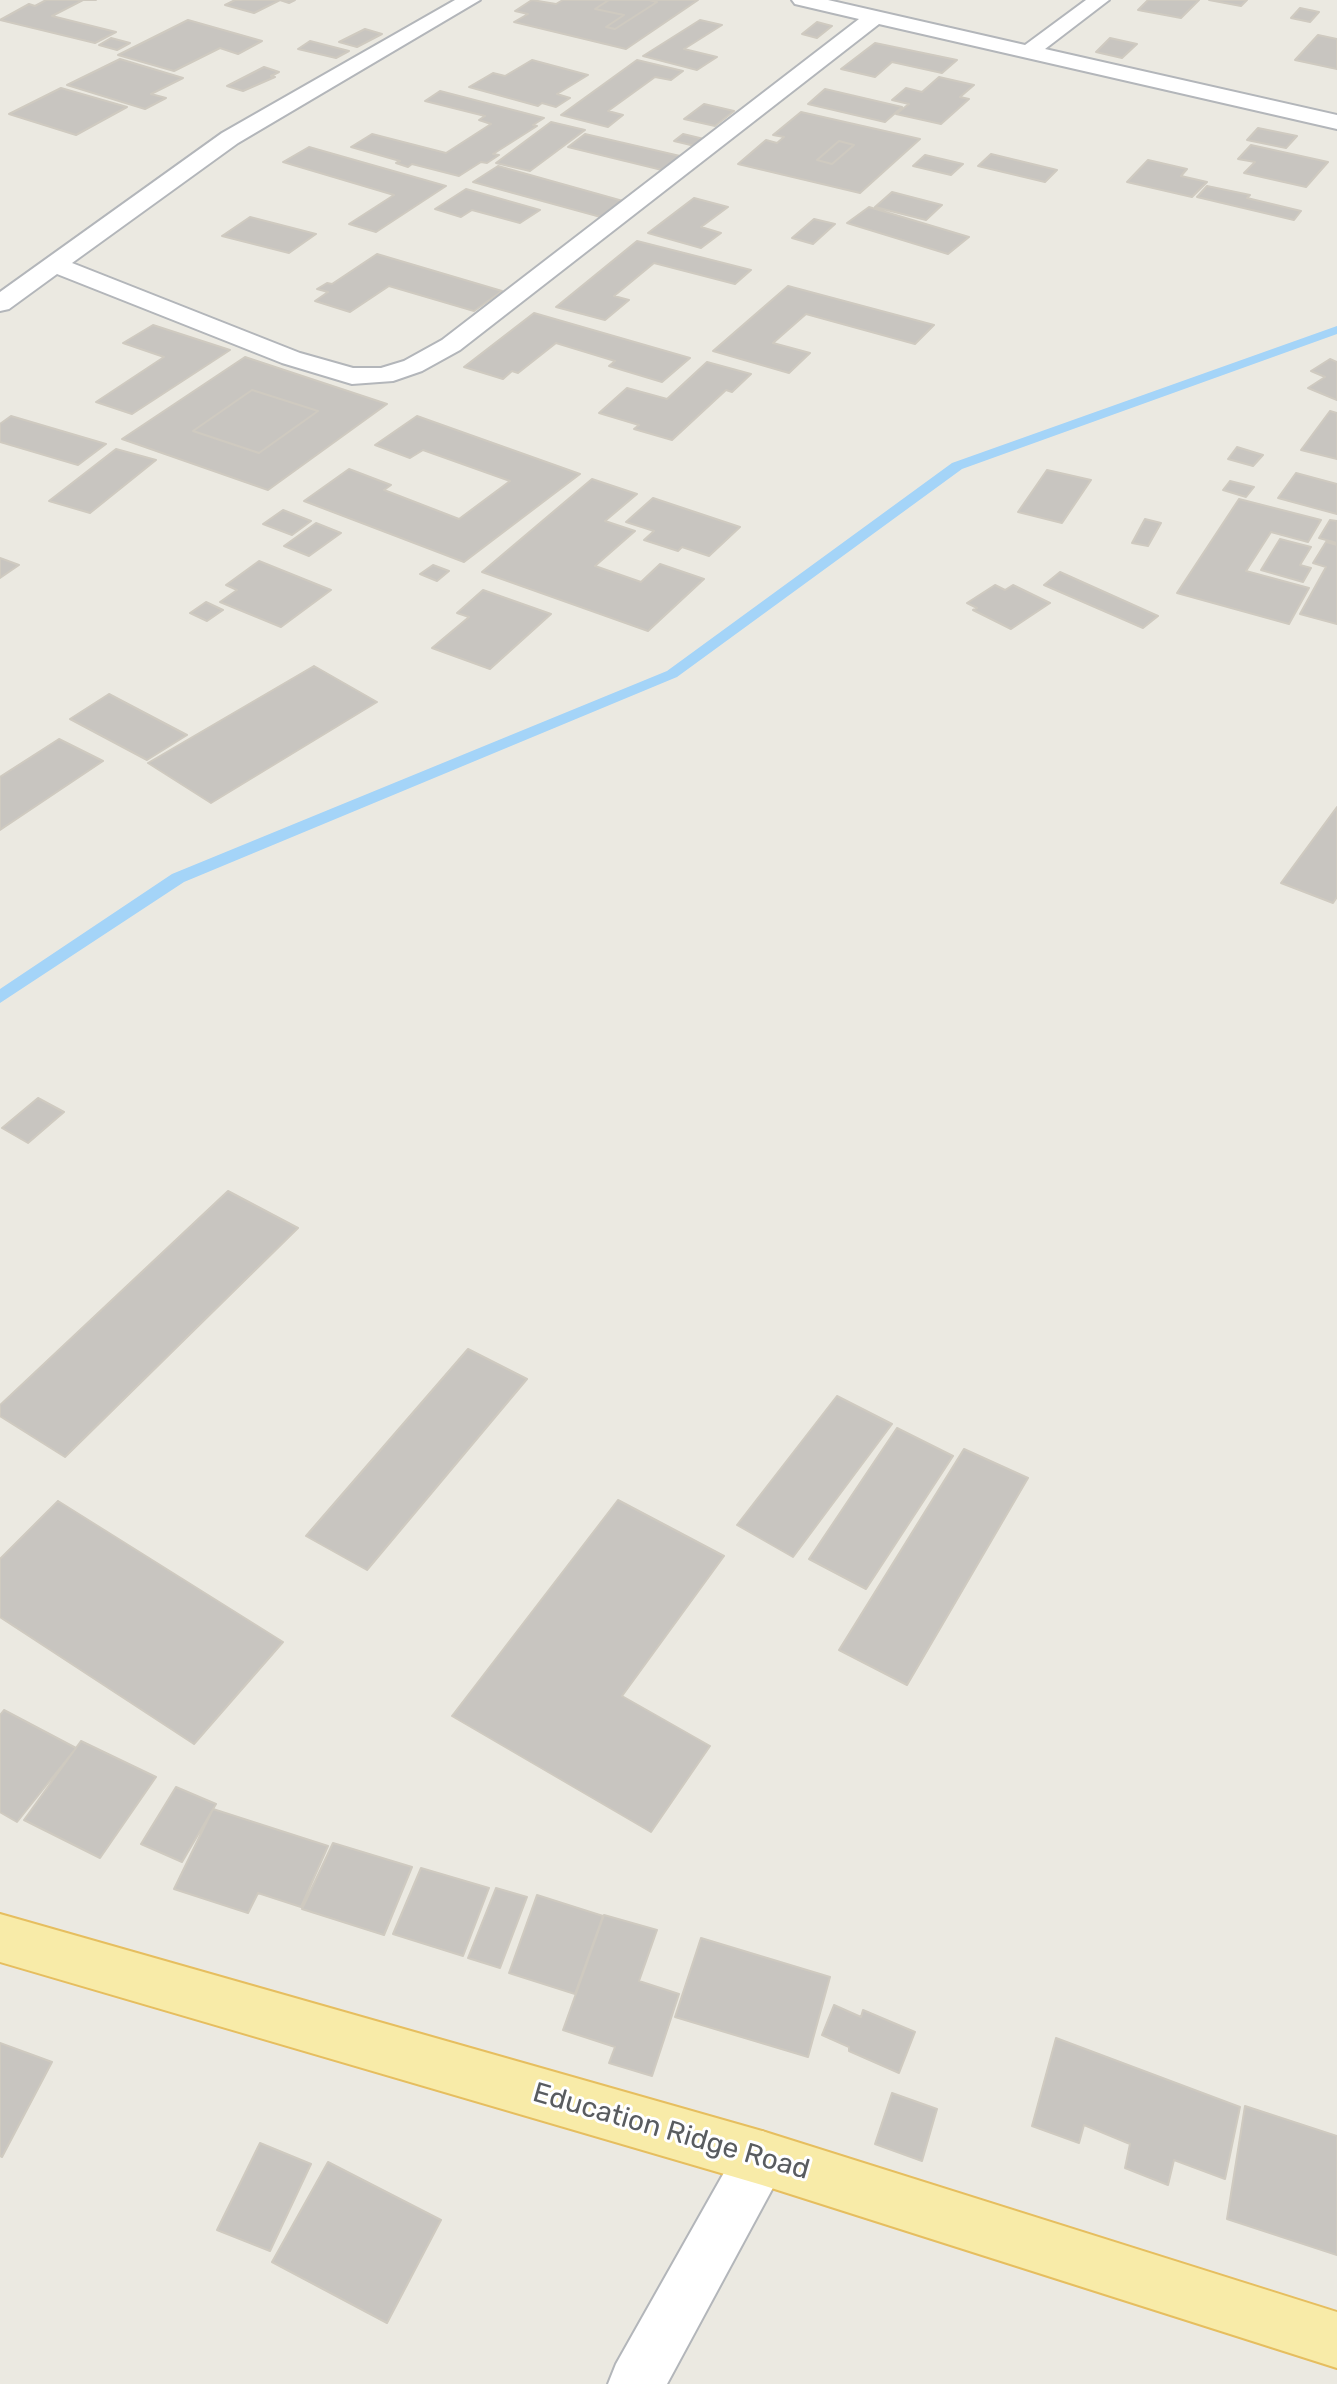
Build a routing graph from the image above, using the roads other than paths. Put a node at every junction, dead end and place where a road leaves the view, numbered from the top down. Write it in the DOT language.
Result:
graph roads {
  1 [pos="470,0"];
  2 [pos="802,0"];
  3 [pos="1099,0"];
  4 [pos="873,18"];
  5 [pos="1030,51"];
  6 [pos="1337,122"];
  7 [pos="56,265"];
  8 [pos="0,304"];
  9 [pos="0,1938"];
  10 [pos="762,2158"];
  11 [pos="1337,2340"];
  12 [pos="636,2384"];
  1 -- 7 [label="street"];
  2 -- 4 [label="street"];
  3 -- 5 [label="street"];
  4 -- 5 [label="street"];
  4 -- 7 [label="street"];
  5 -- 6 [label="street"];
  7 -- 8 [label="street"];
  9 -- 10 [label="main road, Education Ridge Road"];
  10 -- 11 [label="main road, Education Ridge Road"];
  10 -- 12 [label="street"];
}
